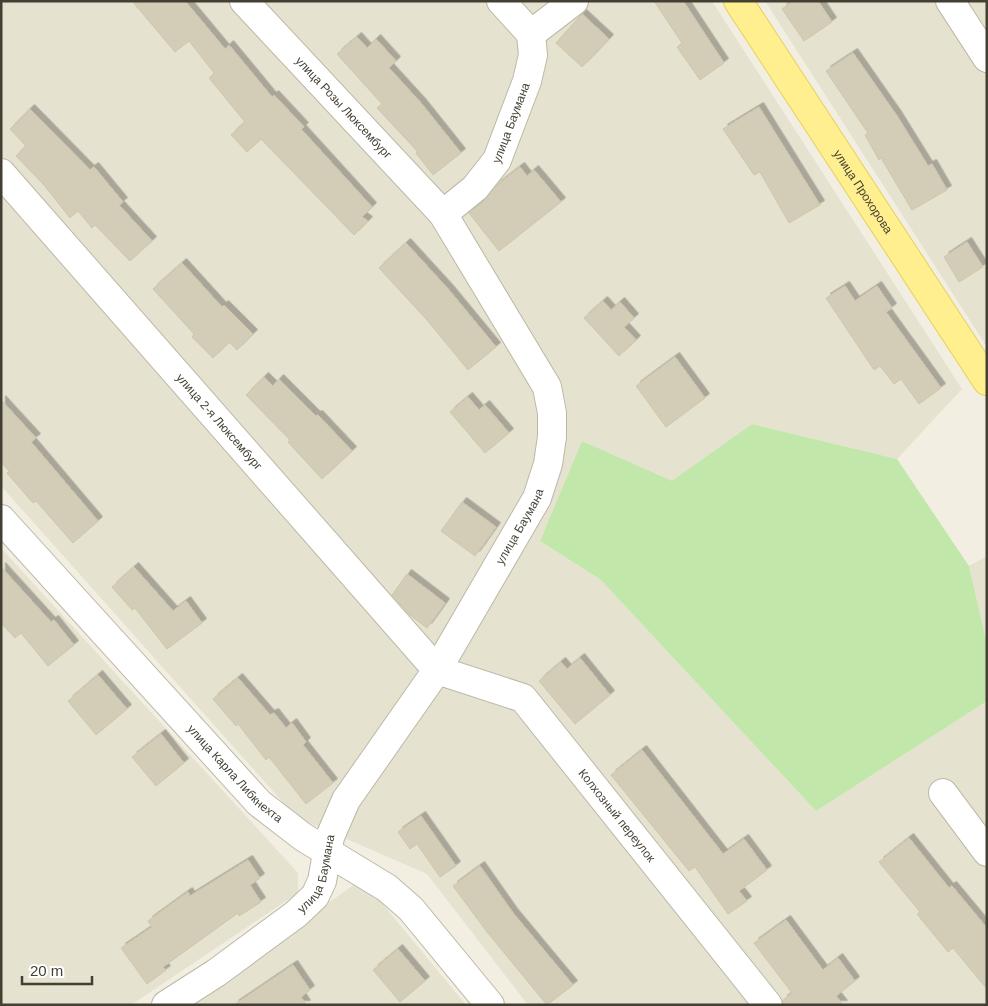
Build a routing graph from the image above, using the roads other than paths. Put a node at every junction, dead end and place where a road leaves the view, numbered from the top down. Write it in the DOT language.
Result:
graph roads {
  1 [pos="244,1"];
  2 [pos="501,1"];
  3 [pos="574,1"];
  4 [pos="738,1"];
  5 [pos="950,1"];
  6 [pos="531,34"];
  7 [pos="987,58"];
  8 [pos="1,173"];
  9 [pos="443,214"];
  10 [pos="987,381"];
  11 [pos="1,519"];
  12 [pos="437,670"];
  13 [pos="943,793"];
  14 [pos="987,852"];
  15 [pos="327,854"];
  16 [pos="166,1005"];
  17 [pos="490,1005"];
  18 [pos="768,1005"];
  1 -- 9 [label="street, улица Розы Люксембург"];
  2 -- 6 [label="street"];
  3 -- 6 [label="street"];
  4 -- 10 [label="main road, улица Прохорова"];
  5 -- 7 [label="street"];
  6 -- 9 [label="street, улица Баумана"];
  8 -- 12 [label="street, улица 2-я Люксембург"];
  9 -- 12 [label="street, улица Баумана"];
  11 -- 15 [label="street, улица Карла Либкнехта"];
  12 -- 15 [label="street, улица Баумана"];
  12 -- 18 [label="street, Колхозный переулок"];
  13 -- 14 [label="street"];
  15 -- 16 [label="street, улица Баумана"];
  15 -- 17 [label="street, улица Карла Либкнехта"];
}
